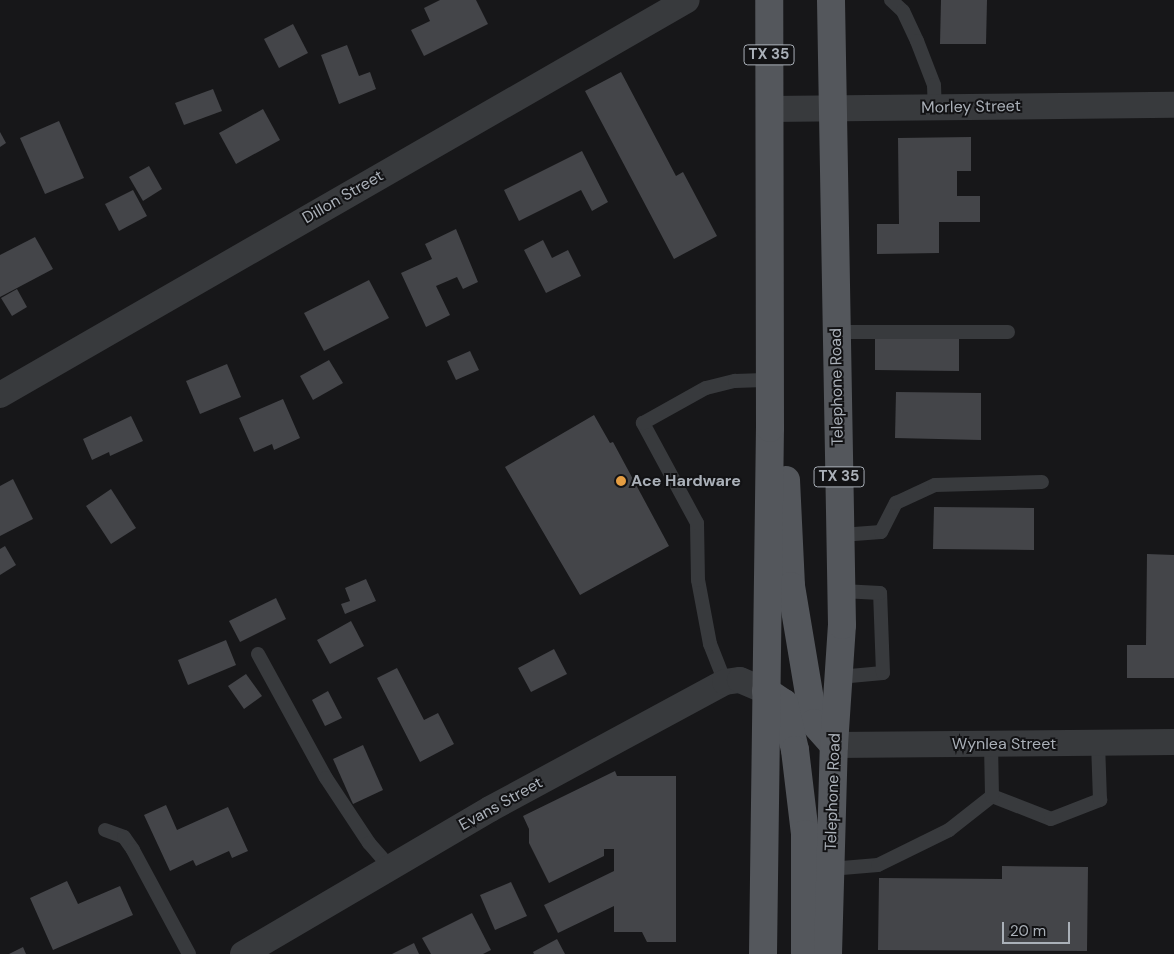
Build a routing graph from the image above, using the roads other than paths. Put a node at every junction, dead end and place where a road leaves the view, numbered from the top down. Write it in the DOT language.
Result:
graph roads {
  1 [pos="687,0"];
  2 [pos="769,0"];
  3 [pos="831,0"];
  4 [pos="891,0"];
  5 [pos="1174,105"];
  6 [pos="935,108"];
  7 [pos="768,109"];
  8 [pos="832,109"];
  9 [pos="836,332"];
  10 [pos="1008,332"];
  11 [pos="770,380"];
  12 [pos="0,395"];
  13 [pos="770,428"];
  14 [pos="1042,482"];
  15 [pos="840,535"];
  16 [pos="842,591"];
  17 [pos="258,654"];
  18 [pos="839,677"];
  19 [pos="725,682"];
  20 [pos="766,690"];
  21 [pos="1174,742"];
  22 [pos="991,743"];
  23 [pos="1098,743"];
  24 [pos="834,746"];
  25 [pos="992,796"];
  26 [pos="105,830"];
  27 [pos="390,867"];
  28 [pos="830,869"];
  29 [pos="189,954"];
  30 [pos="243,954"];
  31 [pos="763,954"];
  32 [pos="806,954"];
  33 [pos="828,954"];
  1 -- 12 [label="street, Dillon Street"];
  2 -- 7 [label="main road, TX 35"];
  3 -- 8 [label="main road, Telephone Road / TX 35"];
  4 -- 6 [label="lane"];
  5 -- 6 [label="street, Morley Street"];
  6 -- 8 [label="street, Morley Street"];
  7 -- 8 [label="street, Morley Street"];
  7 -- 11 [label="main road, TX 35"];
  8 -- 9 [label="main road, Telephone Road / TX 35"];
  9 -- 10 [label="lane"];
  9 -- 15 [label="main road, Telephone Road / TX 35"];
  11 -- 13 [label="main road, TX 35"];
  11 -- 19 [label="lane"];
  13 -- 20 [label="main road, TX 35"];
  13 -- 24 [label="main road"];
  14 -- 15 [label="lane"];
  15 -- 16 [label="main road, Telephone Road / TX 35"];
  16 -- 18 [label="main road, Telephone Road / TX 35"];
  16 -- 18 [label="lane"];
  17 -- 27 [label="lane"];
  18 -- 24 [label="main road, Telephone Road / TX 35"];
  19 -- 20 [label="street"];
  19 -- 27 [label="street, Evans Street"];
  20 -- 31 [label="main road, TX 35"];
  20 -- 32 [label="main road"];
  21 -- 23 [label="street, Wynlea Street"];
  22 -- 23 [label="street, Wynlea Street"];
  22 -- 24 [label="street, Wynlea Street"];
  22 -- 25 [label="lane"];
  23 -- 25 [label="lane"];
  24 -- 28 [label="main road, Telephone Road / TX 35"];
  25 -- 28 [label="lane"];
  26 -- 29 [label="lane"];
  27 -- 30 [label="street, Evans Street"];
  28 -- 33 [label="main road, Telephone Road / TX 35"];
}
